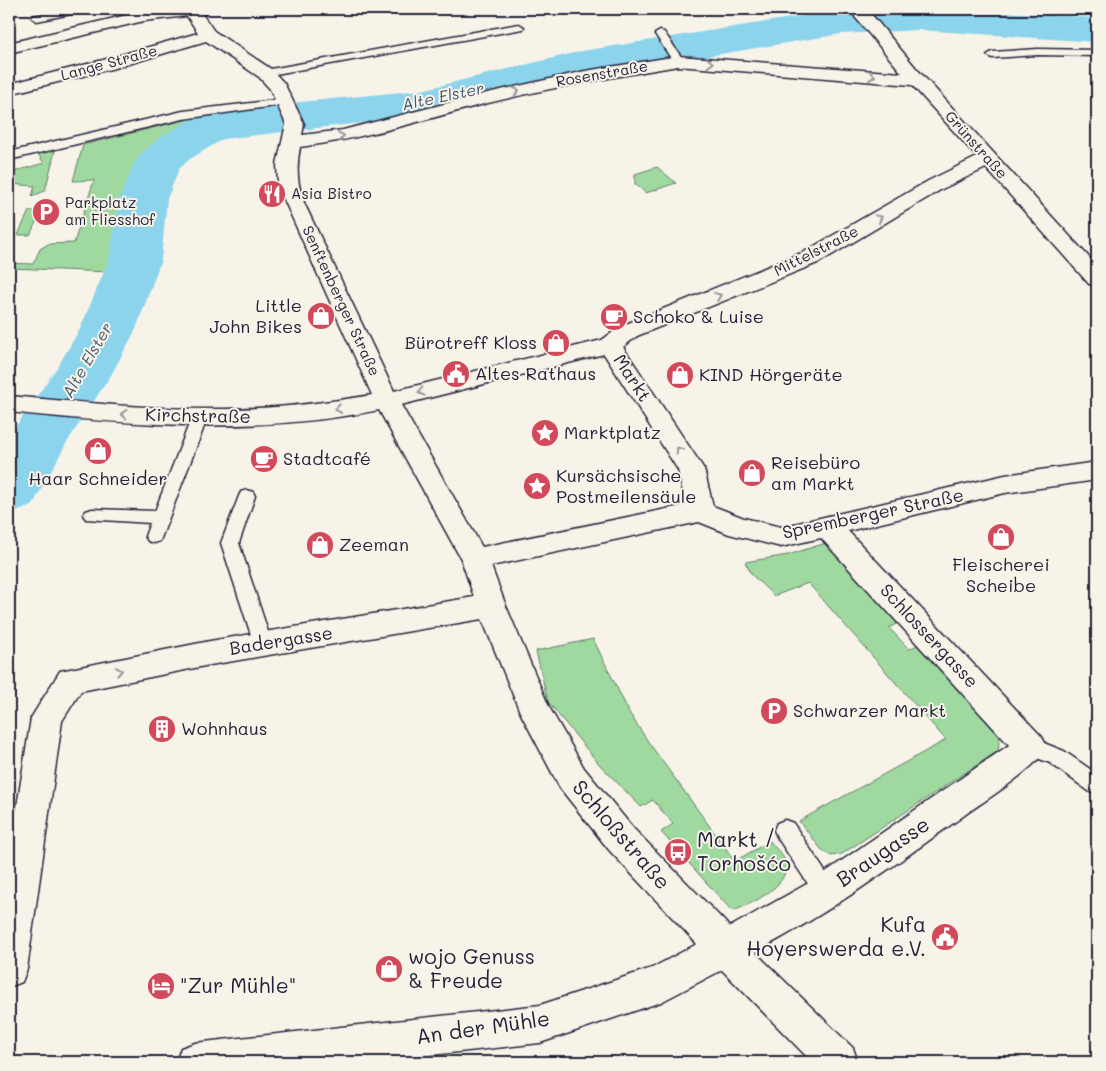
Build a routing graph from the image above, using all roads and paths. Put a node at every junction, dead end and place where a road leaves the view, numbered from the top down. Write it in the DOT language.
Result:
graph roads {
  1 [pos="81,9"];
  2 [pos="197,9"];
  3 [pos="142,12"];
  4 [pos="864,17"];
  5 [pos="37,18"];
  6 [pos="519,27"];
  7 [pos="660,34"];
  8 [pos="208,35"];
  9 [pos="9,48"];
  10 [pos="1097,52"];
  11 [pos="992,55"];
  12 [pos="677,59"];
  13 [pos="265,73"];
  14 [pos="917,80"];
  15 [pos="9,89"];
  16 [pos="291,119"];
  17 [pos="9,156"];
  18 [pos="989,159"];
  19 [pos="1097,279"];
  20 [pos="610,345"];
  21 [pos="386,400"];
  22 [pos="9,404"];
  23 [pos="199,419"];
  24 [pos="1097,470"];
  25 [pos="247,496"];
  26 [pos="701,512"];
  27 [pos="92,515"];
  28 [pos="161,517"];
  29 [pos="827,526"];
  30 [pos="154,536"];
  31 [pos="475,559"];
  32 [pos="492,606"];
  33 [pos="263,644"];
  34 [pos="1031,747"];
  35 [pos="1097,785"];
  36 [pos="785,830"];
  37 [pos="826,892"];
  38 [pos="729,949"];
  39 [pos="9,968"];
  40 [pos="195,1062"];
  41 [pos="839,1062"];
  1 -- 5 [label="lane"];
  2 -- 3 [label="street"];
  2 -- 8 [label="street"];
  3 -- 9 [label="street"];
  4 -- 14 [label="street, Grünstraße"];
  6 -- 13 [label="lane"];
  7 -- 12 [label="lane"];
  8 -- 13 [label="street"];
  8 -- 15 [label="street, Lange Straße"];
  10 -- 11 [label="lane"];
  12 -- 14 [label="street, Rosenstraße, one-way"];
  16 -- 12 [label="street, Rosenstraße, one-way"];
  13 -- 16 [label="street"];
  14 -- 18 [label="street, Grünstraße"];
  16 -- 17 [label="lane"];
  16 -- 21 [label="street, Senftenberger Straße"];
  18 -- 19 [label="street, Grünstraße"];
  20 -- 18 [label="street, Mittelstraße, one-way"];
  20 -- 21 [label="street, Markt, one-way"];
  26 -- 20 [label="street, Markt, one-way"];
  21 -- 23 [label="street, Kirchstraße, one-way"];
  21 -- 31 [label="street"];
  23 -- 22 [label="street, Kirchstraße, one-way"];
  23 -- 28 [label="lane"];
  24 -- 29 [label="street, Spremberger Straße"];
  25 -- 33 [label="lane"];
  26 -- 29 [label="street, Spremberger Straße"];
  26 -- 31 [label="street"];
  27 -- 28 [label="lane"];
  28 -- 30 [label="lane"];
  29 -- 34 [label="street, Schlossergasse"];
  31 -- 32 [label="street, Schloßstraße"];
  32 -- 33 [label="street, Badergasse"];
  32 -- 38 [label="street, Schloßstraße"];
  39 -- 33 [label="street, Badergasse, one-way"];
  34 -- 35 [label="lane"];
  34 -- 37 [label="street, Braugasse"];
  36 -- 37 [label="lane"];
  37 -- 38 [label="street, Braugasse"];
  38 -- 40 [label="street, An der Mühle"];
  38 -- 41 [label="street, Schloßstraße"];
}
